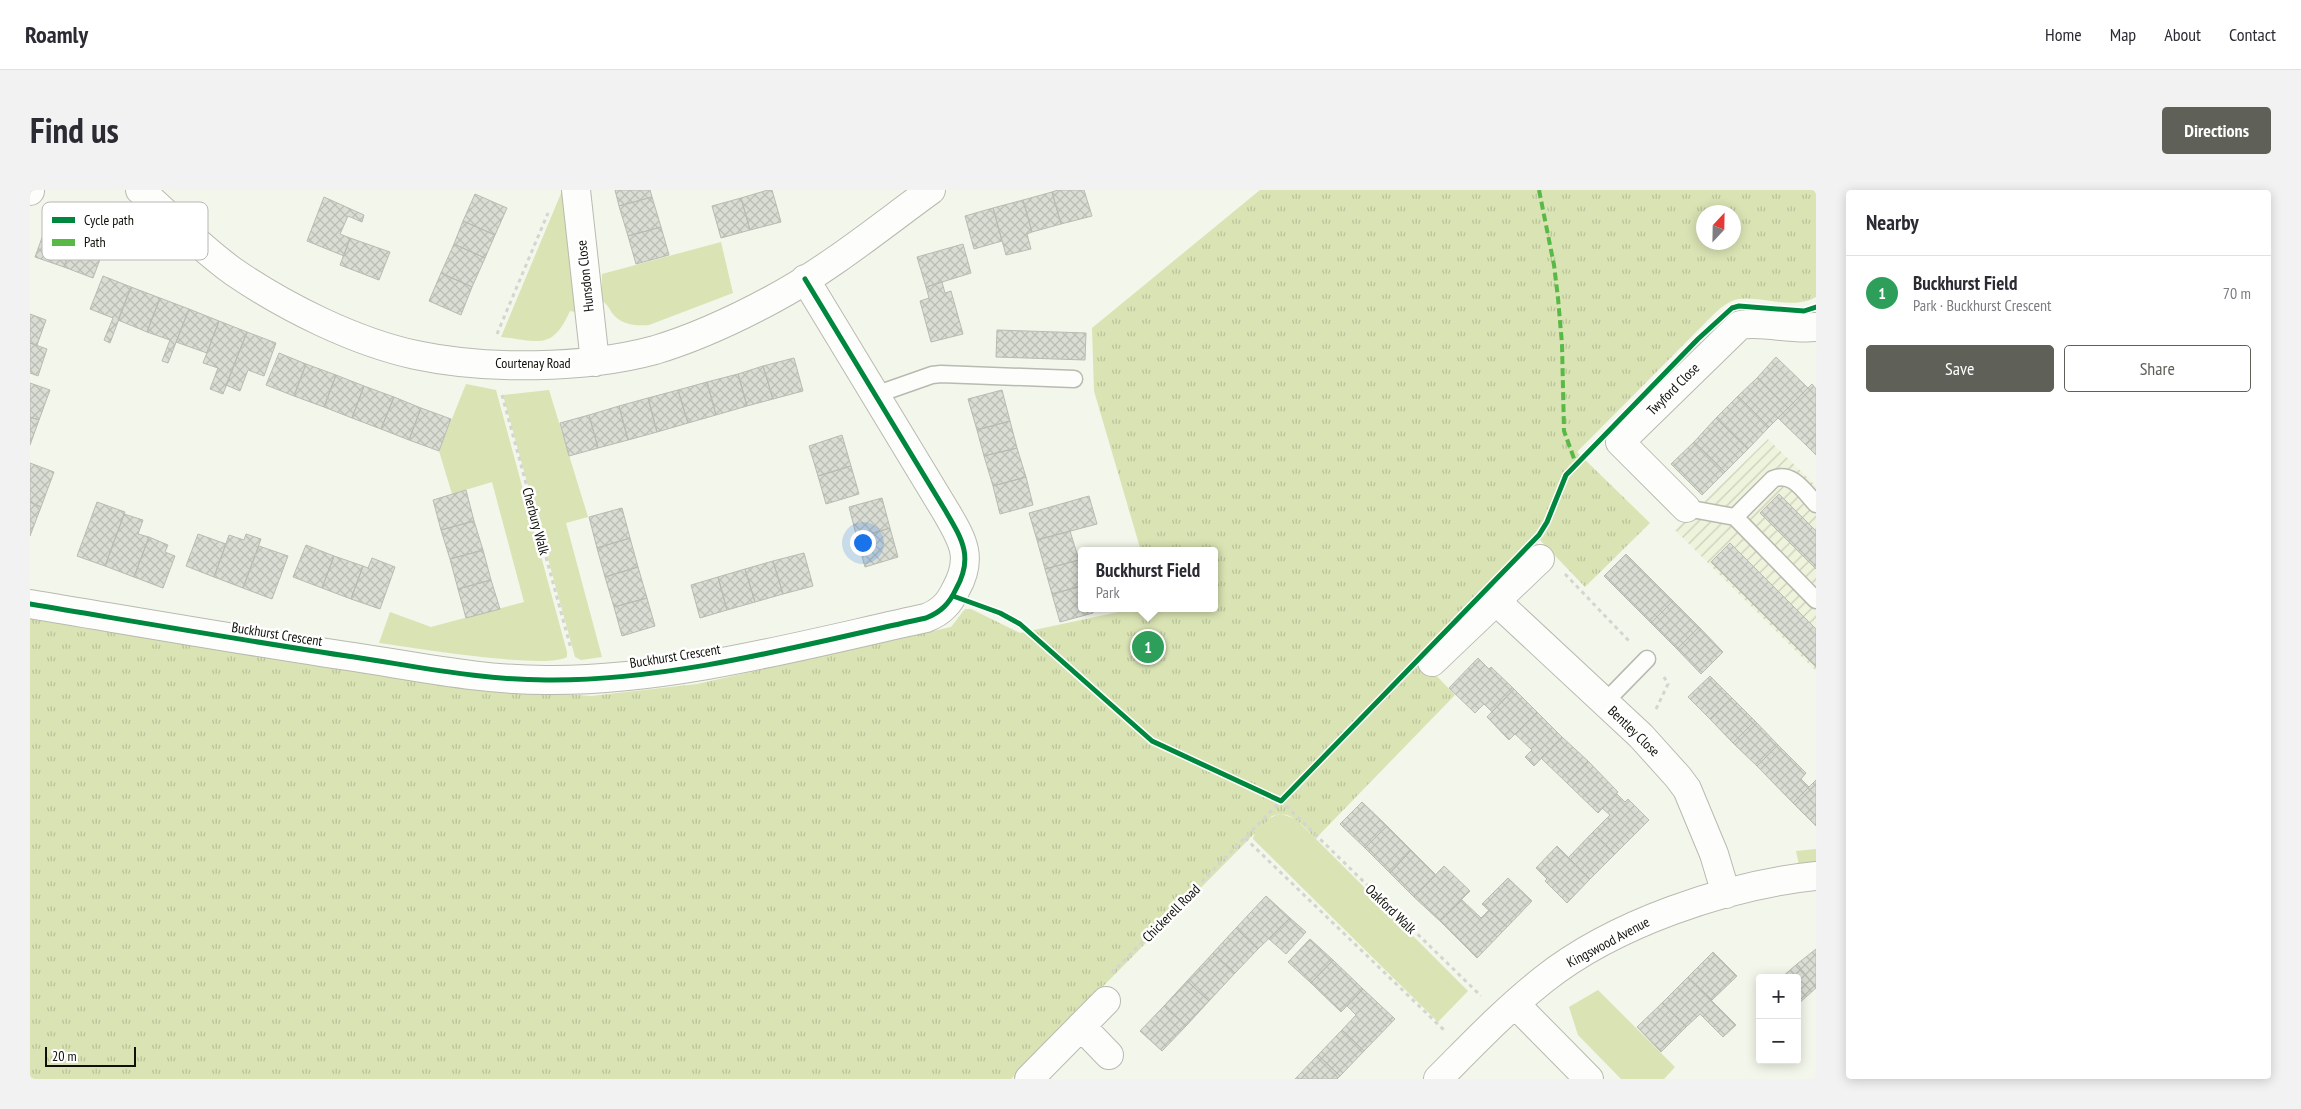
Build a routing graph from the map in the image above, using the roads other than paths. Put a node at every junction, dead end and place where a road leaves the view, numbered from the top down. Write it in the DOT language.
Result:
graph roads {
  1 [pos="140,190"];
  2 [pos="576,190"];
  3 [pos="931,190"];
  4 [pos="153,202"];
  5 [pos="208,251"];
  6 [pos="805,279"];
  7 [pos="1816,327"];
  8 [pos="595,362"];
  9 [pos="1074,379"];
  10 [pos="875,395"];
  11 [pos="1816,504"];
  12 [pos="1686,508"];
  13 [pos="1735,517"];
  14 [pos="1549,563"];
  15 [pos="1816,600"];
  16 [pos="1496,601"];
  17 [pos="30,604"];
  18 [pos="1647,659"];
  19 [pos="1432,662"];
  20 [pos="1605,702"];
  21 [pos="1816,876"];
  22 [pos="1726,894"];
  23 [pos="1106,1000"];
  24 [pos="1508,1010"];
  25 [pos="1081,1026"];
  26 [pos="1109,1055"];
  27 [pos="1029,1079"];
  28 [pos="1438,1079"];
  29 [pos="1589,1079"];
  1 -- 4 [label="street, Courtenay Road"];
  2 -- 8 [label="street, Hunsdon Close"];
  3 -- 6 [label="street, Courtenay Road"];
  5 -- 8 [label="street, Courtenay Road"];
  6 -- 8 [label="street, Courtenay Road"];
  6 -- 10 [label="street, Buckhurst Crescent"];
  7 -- 12 [label="street, Twyford Close"];
  9 -- 10 [label="lane"];
  10 -- 17 [label="street, Buckhurst Crescent"];
  11 -- 13 [label="lane"];
  12 -- 13 [label="lane"];
  13 -- 15 [label="lane"];
  14 -- 16 [label="street"];
  16 -- 19 [label="street"];
  16 -- 20 [label="street, Bentley Close"];
  18 -- 20 [label="lane"];
  20 -- 22 [label="street, Bentley Close"];
  21 -- 22 [label="street, Kingswood Avenue"];
  22 -- 24 [label="street, Kingswood Avenue"];
  23 -- 25 [label="street"];
  24 -- 28 [label="street, Kingswood Avenue"];
  24 -- 29 [label="street"];
  25 -- 26 [label="street"];
  25 -- 27 [label="street"];
}
